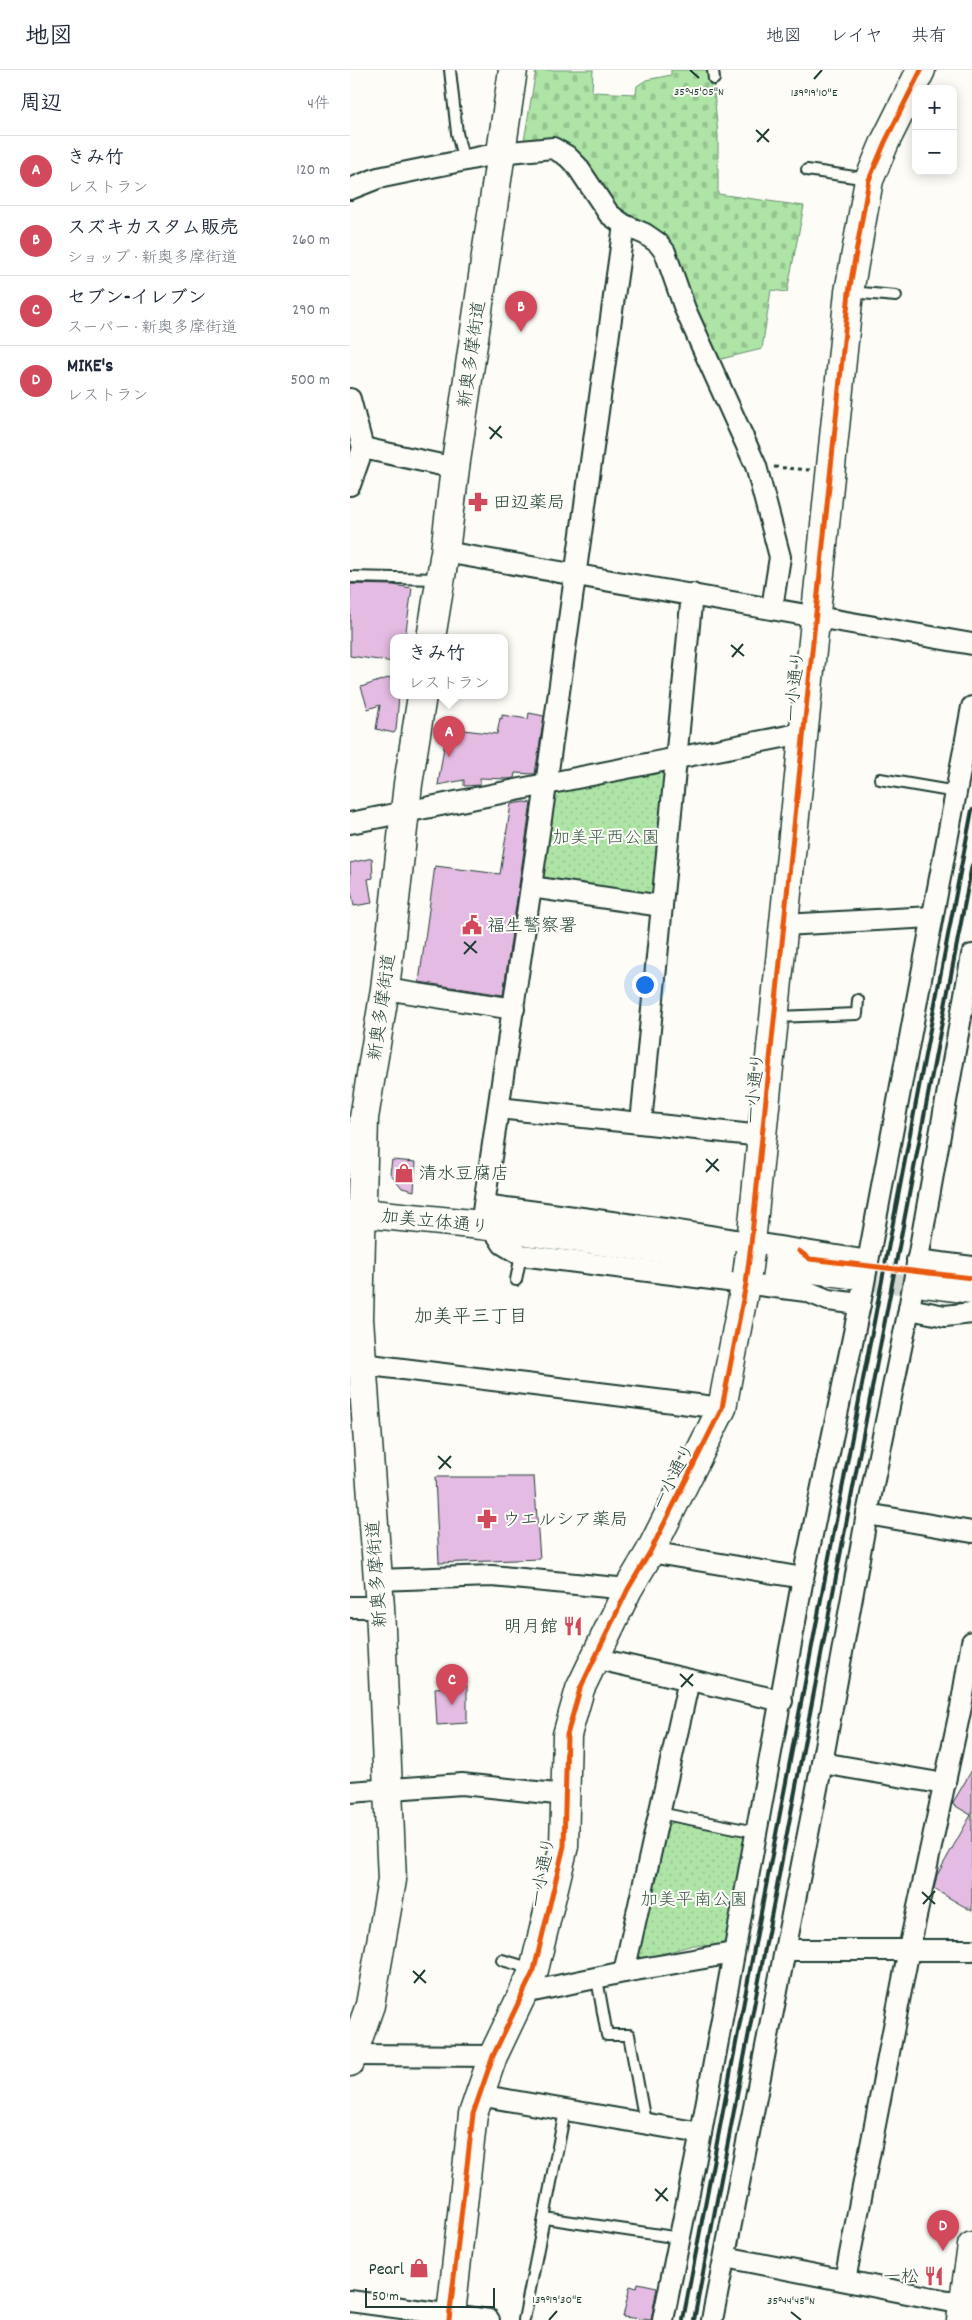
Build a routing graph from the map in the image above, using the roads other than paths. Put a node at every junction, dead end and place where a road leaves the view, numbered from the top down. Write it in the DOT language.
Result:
graph roads {
  1 [pos="450,70"];
  2 [pos="513,70"];
  3 [pos="921,70"];
  4 [pos="500,153"];
  5 [pos="464,162"];
  6 [pos="807,170"];
  7 [pos="869,180"];
  8 [pos="350,188"];
  9 [pos="624,225"];
  10 [pos="849,292"];
  11 [pos="896,296"];
  12 [pos="350,399"];
  13 [pos="363,448"];
  14 [pos="455,468"];
  15 [pos="350,485"];
  16 [pos="446,552"];
  17 [pos="575,574"];
  18 [pos="350,576"];
  19 [pos="441,580"];
  20 [pos="692,594"];
  21 [pos="772,608"];
  22 [pos="815,615"];
  23 [pos="432,634"];
  24 [pos="972,644"];
  25 [pos="422,699"];
  26 [pos="972,707"];
  27 [pos="803,734"];
  28 [pos="676,759"];
  29 [pos="880,779"];
  30 [pos="546,786"];
  31 [pos="956,792"];
  32 [pos="405,814"];
  33 [pos="350,823"];
  34 [pos="532,887"];
  35 [pos="662,906"];
  36 [pos="932,917"];
  37 [pos="783,926"];
  38 [pos="971,963"];
  39 [pos="385,989"];
  40 [pos="858,1000"];
  41 [pos="514,1009"];
  42 [pos="776,1017"];
  43 [pos="499,1108"];
  44 [pos="357,1119"];
  45 [pos="641,1123"];
  46 [pos="762,1136"];
  47 [pos="356,1206"];
  48 [pos="491,1222"];
  49 [pos="521,1254"];
  50 [pos="748,1264"];
  51 [pos="859,1267"];
  52 [pos="972,1267"];
  53 [pos="921,1271"];
  54 [pos="516,1280"];
  55 [pos="972,1289"];
  56 [pos="860,1304"];
  57 [pos="909,1309"];
  58 [pos="972,1313"];
  59 [pos="354,1321"];
  60 [pos="362,1364"];
  61 [pos="722,1408"];
  62 [pos="867,1514"];
  63 [pos="972,1532"];
  64 [pos="650,1552"];
  65 [pos="803,1578"];
  66 [pos="377,1580"];
  67 [pos="628,1590"];
  68 [pos="350,1607"];
  69 [pos="380,1607"];
  70 [pos="972,1642"];
  71 [pos="594,1658"];
  72 [pos="689,1680"];
  73 [pos="782,1701"];
  74 [pos="966,1708"];
  75 [pos="822,1763"];
  76 [pos="945,1784"];
  77 [pos="388,1790"];
  78 [pos="350,1792"];
  79 [pos="565,1795"];
  80 [pos="659,1813"];
  81 [pos="756,1832"];
  82 [pos="909,1949"];
  83 [pos="786,1950"];
  84 [pos="972,1950"];
  85 [pos="733,1953"];
  86 [pos="502,1960"];
  87 [pos="624,1972"];
  88 [pos="597,1979"];
  89 [pos="529,1982"];
  90 [pos="353,2049"];
  91 [pos="493,2056"];
  92 [pos="478,2095"];
  93 [pos="564,2111"];
  94 [pos="645,2122"];
  95 [pos="701,2133"];
  96 [pos="545,2218"];
  97 [pos="680,2238"];
  98 [pos="972,2246"];
  99 [pos="725,2256"];
  100 [pos="845,2280"];
  101 [pos="350,2301"];
  102 [pos="962,2312"];
  103 [pos="450,2317"];
  104 [pos="489,2320"];
  105 [pos="524,2320"];
  106 [pos="663,2320"];
  107 [pos="712,2320"];
  1 -- 5 [label="lane"];
  2 -- 4 [label="street, 新奥多摩街道"];
  3 -- 7 [label="street, 一小通り"];
  4 -- 5 [label="street"];
  4 -- 9 [label="street"];
  4 -- 14 [label="street, 新奥多摩街道"];
  5 -- 8 [label="street"];
  6 -- 7 [label="lane"];
  7 -- 10 [label="street, 一小通り"];
  9 -- 17 [label="street"];
  9 -- 21 [label="street"];
  10 -- 11 [label="lane"];
  10 -- 22 [label="street, 一小通り"];
  12 -- 13 [label="street"];
  13 -- 14 [label="street"];
  13 -- 15 [label="street"];
  14 -- 16 [label="street, 新奥多摩街道"];
  16 -- 17 [label="street"];
  16 -- 19 [label="street, 新奥多摩街道"];
  17 -- 20 [label="street"];
  17 -- 30 [label="street"];
  18 -- 19 [label="lane"];
  19 -- 23 [label="street, 新奥多摩街道"];
  20 -- 21 [label="street"];
  20 -- 28 [label="street"];
  21 -- 22 [label="street"];
  22 -- 24 [label="street"];
  22 -- 27 [label="street, 一小通り"];
  25 -- 32 [label="street, 新奥多摩街道"];
  26 -- 31 [label="street"];
  27 -- 28 [label="street"];
  27 -- 37 [label="street, 一小通り"];
  28 -- 30 [label="street"];
  28 -- 35 [label="street"];
  29 -- 31 [label="lane"];
  30 -- 32 [label="street"];
  30 -- 34 [label="street"];
  31 -- 36 [label="street"];
  32 -- 33 [label="street"];
  32 -- 39 [label="street, 新奥多摩街道"];
  34 -- 35 [label="street"];
  34 -- 41 [label="street"];
  35 -- 45 [label="street"];
  36 -- 37 [label="street"];
  36 -- 51 [label="street"];
  37 -- 42 [label="street, 一小通り"];
  38 -- 53 [label="street"];
  39 -- 41 [label="street"];
  39 -- 44 [label="street, 新奥多摩街道"];
  40 -- 42 [label="lane"];
  41 -- 43 [label="street"];
  42 -- 46 [label="street, 一小通り"];
  43 -- 45 [label="street"];
  43 -- 48 [label="street"];
  44 -- 47 [label="street, 新奥多摩街道"];
  45 -- 46 [label="street"];
  46 -- 50 [label="street, 一小通り"];
  47 -- 48 [label="street, 加美立体通り"];
  47 -- 59 [label="street, 新奥多摩街道"];
  48 -- 49 [label="street"];
  48 -- 50 [label="street"];
  48 -- 51 [label="street, 加美立体通り"];
  49 -- 50 [label="street"];
  49 -- 54 [label="lane"];
  50 -- 51 [label="street"];
  50 -- 56 [label="street"];
  50 -- 61 [label="street, 一小通り"];
  51 -- 56 [label="street"];
  52 -- 53 [label="street"];
  53 -- 55 [label="street"];
  53 -- 57 [label="street"];
  56 -- 65 [label="street"];
  57 -- 58 [label="street"];
  57 -- 62 [label="street"];
  59 -- 60 [label="street, 新奥多摩街道"];
  60 -- 61 [label="street"];
  60 -- 66 [label="street, 新奥多摩街道"];
  61 -- 64 [label="street, 一小通り"];
  62 -- 63 [label="street"];
  62 -- 75 [label="street"];
  64 -- 65 [label="street"];
  64 -- 67 [label="street, 一小通り"];
  65 -- 73 [label="street"];
  66 -- 67 [label="street"];
  66 -- 69 [label="street, 新奥多摩街道"];
  67 -- 71 [label="street, 一小通り"];
  68 -- 69 [label="street"];
  69 -- 77 [label="street, 新奥多摩街道"];
  70 -- 74 [label="street"];
  71 -- 72 [label="street"];
  71 -- 79 [label="street, 一小通り"];
  72 -- 73 [label="street"];
  72 -- 80 [label="street"];
  73 -- 81 [label="street"];
  74 -- 76 [label="street"];
  75 -- 76 [label="street"];
  75 -- 83 [label="street"];
  76 -- 82 [label="street"];
  77 -- 78 [label="street"];
  77 -- 79 [label="street"];
  77 -- 90 [label="street, 新奥多摩街道"];
  79 -- 89 [label="street, 一小通り"];
  80 -- 81 [label="lane"];
  80 -- 87 [label="street"];
  81 -- 85 [label="street"];
  82 -- 83 [label="street"];
  82 -- 84 [label="street"];
  82 -- 100 [label="street"];
  83 -- 99 [label="street"];
  85 -- 87 [label="street"];
  85 -- 95 [label="street"];
  86 -- 89 [label="lane"];
  87 -- 88 [label="street"];
  88 -- 89 [label="street"];
  88 -- 94 [label="lane"];
  89 -- 91 [label="street, 一小通り"];
  90 -- 91 [label="street"];
  91 -- 92 [label="street, 一小通り"];
  92 -- 93 [label="street"];
  92 -- 103 [label="street, 一小通り"];
  93 -- 94 [label="street"];
  93 -- 96 [label="lane"];
  94 -- 95 [label="street"];
  95 -- 97 [label="street"];
  96 -- 97 [label="lane"];
  96 -- 105 [label="lane"];
  97 -- 106 [label="street"];
  98 -- 102 [label="street"];
  99 -- 100 [label="street"];
  99 -- 107 [label="street"];
  100 -- 102 [label="street"];
  101 -- 103 [label="street"];
  103 -- 104 [label="street"];
}
